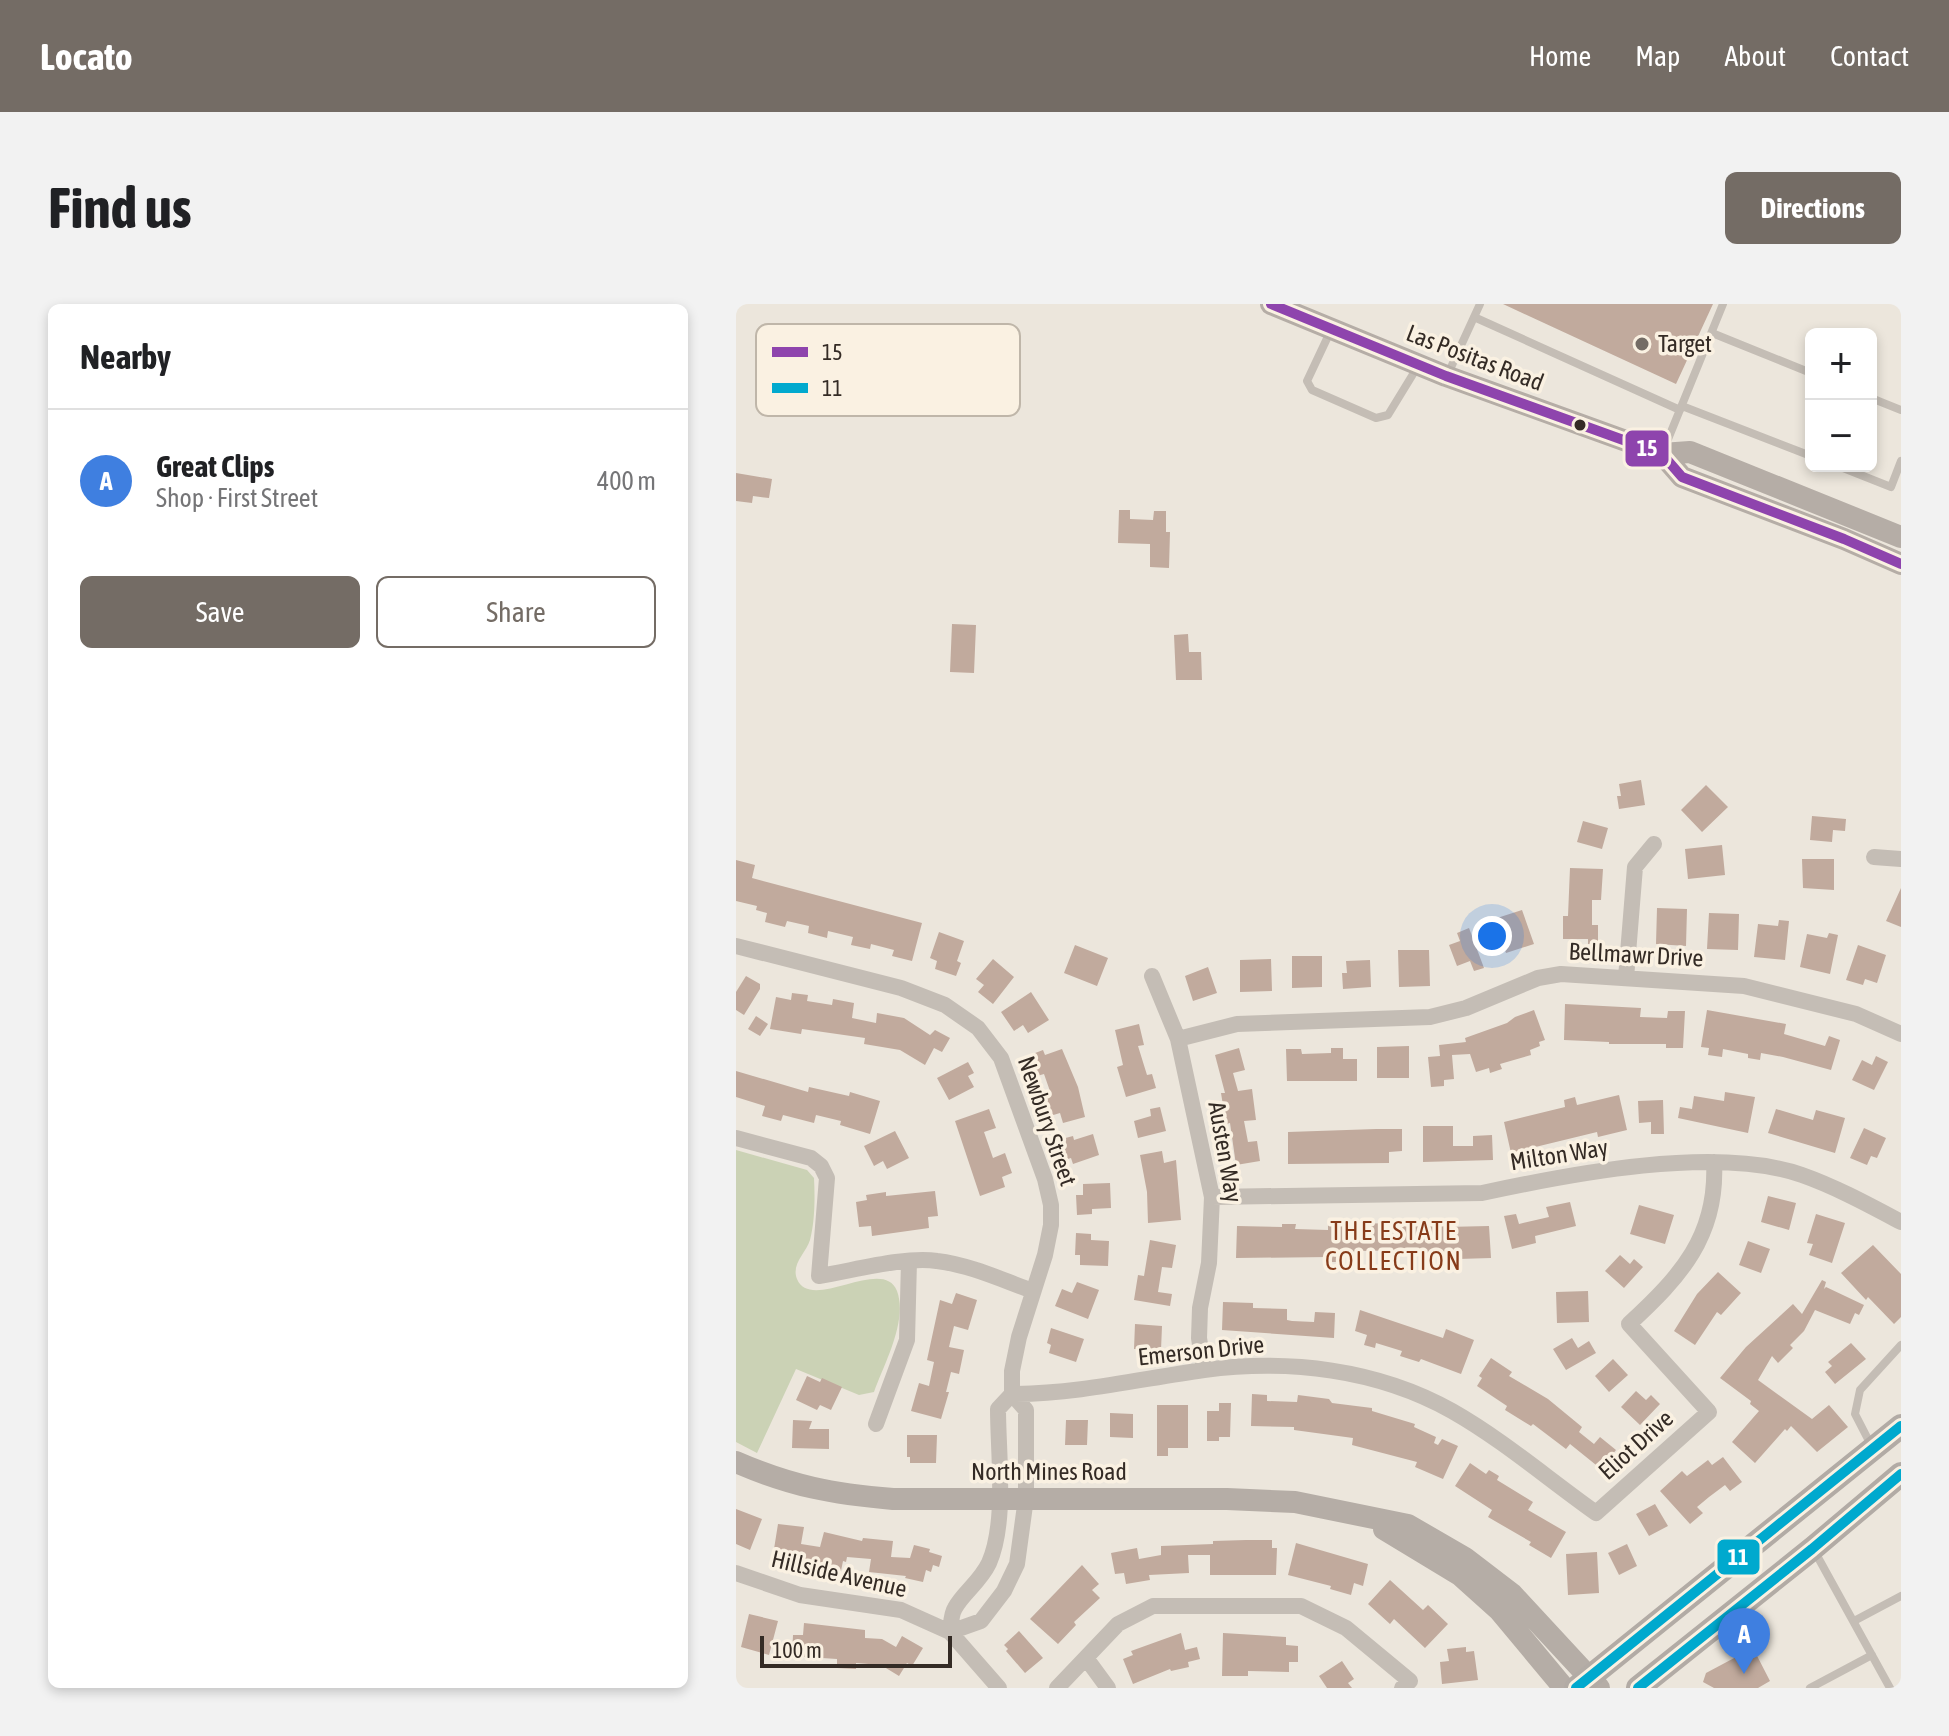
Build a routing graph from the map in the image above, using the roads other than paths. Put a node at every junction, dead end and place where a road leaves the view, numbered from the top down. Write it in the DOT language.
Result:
graph roads {
  1 [pos="1271,304"];
  2 [pos="1480,304"];
  3 [pos="1723,304"];
  4 [pos="1474,317"];
  5 [pos="1331,329"];
  6 [pos="1712,333"];
  7 [pos="1419,365"];
  8 [pos="1805,371"];
  9 [pos="1446,376"];
  10 [pos="1876,400"];
  11 [pos="1681,408"];
  12 [pos="1901,410"];
  13 [pos="1662,454"];
  14 [pos="1805,454"];
  15 [pos="1901,461"];
  16 [pos="1853,472"];
  17 [pos="1901,537"];
  18 [pos="1901,564"];
  19 [pos="1654,844"];
  20 [pos="1874,857"];
  21 [pos="1901,859"];
  22 [pos="736,946"];
  23 [pos="1152,976"];
  24 [pos="1626,978"];
  25 [pos="1901,1034"];
  26 [pos="1178,1039"];
  27 [pos="736,1138"];
  28 [pos="1714,1162"];
  29 [pos="1212,1197"];
  30 [pos="1901,1222"];
  31 [pos="909,1261"];
  32 [pos="1033,1291"];
  33 [pos="1901,1345"];
  34 [pos="1204,1370"];
  35 [pos="1012,1394"];
  36 [pos="876,1424"];
  37 [pos="1901,1426"];
  38 [pos="1873,1449"];
  39 [pos="736,1462"];
  40 [pos="1901,1474"];
  41 [pos="999,1498"];
  42 [pos="1026,1498"];
  43 [pos="1596,1513"];
  44 [pos="1365,1518"];
  45 [pos="1812,1549"];
  46 [pos="736,1573"];
  47 [pos="1901,1596"];
  48 [pos="1854,1621"];
  49 [pos="950,1632"];
  50 [pos="1872,1655"];
  51 [pos="1086,1658"];
  52 [pos="1406,1684"];
  53 [pos="1588,1684"];
  54 [pos="999,1688"];
  55 [pos="1057,1688"];
  56 [pos="1108,1688"];
  57 [pos="1564,1688"];
  58 [pos="1638,1688"];
  59 [pos="1810,1688"];
  60 [pos="1890,1688"];
  1 -- 5 [label="main road, Las Positas Road"];
  2 -- 4 [label="lane"];
  3 -- 6 [label="lane"];
  4 -- 9 [label="lane"];
  4 -- 11 [label="lane"];
  5 -- 7 [label="main road, Las Positas Road"];
  5 -- 7 [label="lane"];
  6 -- 8 [label="lane"];
  6 -- 11 [label="lane"];
  7 -- 9 [label="main road, Las Positas Road"];
  9 -- 13 [label="main road, Las Positas Road"];
  10 -- 12 [label="lane"];
  11 -- 13 [label="lane"];
  11 -- 14 [label="lane"];
  13 -- 17 [label="main road, Las Positas Road"];
  13 -- 18 [label="main road, Las Positas Road"];
  15 -- 16 [label="lane"];
  19 -- 24 [label="street"];
  20 -- 21 [label="street"];
  22 -- 32 [label="street, Newbury Street"];
  23 -- 26 [label="street, Austen Way"];
  24 -- 25 [label="street, Bellmawr Drive"];
  24 -- 26 [label="street, Bellmawr Drive"];
  26 -- 29 [label="street, Austen Way"];
  27 -- 31 [label="street"];
  28 -- 29 [label="street, Milton Way"];
  28 -- 30 [label="street, Milton Way"];
  28 -- 43 [label="street, Eliot Drive"];
  29 -- 34 [label="street, Austen Way"];
  31 -- 32 [label="street"];
  31 -- 36 [label="street"];
  32 -- 35 [label="street, Newbury Street"];
  33 -- 38 [label="lane"];
  34 -- 35 [label="street, Emerson Drive"];
  34 -- 43 [label="street, Emerson Drive"];
  35 -- 41 [label="street, Newbury Street"];
  35 -- 42 [label="street, Newbury Street"];
  37 -- 38 [label="main road"];
  38 -- 53 [label="main road"];
  39 -- 41 [label="main road, North Mines Road"];
  40 -- 45 [label="main road"];
  41 -- 42 [label="main road, North Mines Road"];
  41 -- 49 [label="street, Newbury Street"];
  42 -- 44 [label="main road, North Mines Road"];
  42 -- 49 [label="street, Newbury Street"];
  44 -- 53 [label="main road, North Mines Road"];
  44 -- 57 [label="main road, North Mines Road"];
  45 -- 48 [label="lane"];
  45 -- 58 [label="main road"];
  46 -- 49 [label="street, Hillside Avenue"];
  47 -- 48 [label="lane"];
  48 -- 50 [label="lane"];
  49 -- 54 [label="street, Hillside Avenue"];
  50 -- 59 [label="lane"];
  50 -- 60 [label="lane"];
  51 -- 52 [label="street"];
  51 -- 55 [label="street"];
  51 -- 56 [label="street"];
}
